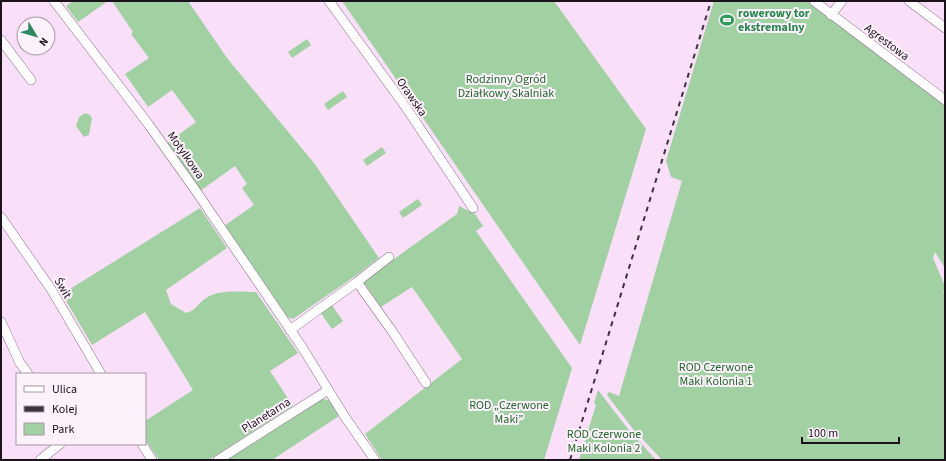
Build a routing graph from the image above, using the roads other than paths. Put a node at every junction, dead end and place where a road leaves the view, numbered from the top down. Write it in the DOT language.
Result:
graph roads {
  1 [pos="54,1"];
  2 [pos="329,1"];
  3 [pos="814,1"];
  4 [pos="842,1"];
  5 [pos="909,1"];
  6 [pos="831,15"];
  7 [pos="945,28"];
  8 [pos="1,40"];
  9 [pos="31,80"];
  10 [pos="945,100"];
  11 [pos="473,208"];
  12 [pos="1,217"];
  13 [pos="389,258"];
  14 [pos="357,282"];
  15 [pos="1,322"];
  16 [pos="290,330"];
  17 [pos="27,373"];
  18 [pos="100,373"];
  19 [pos="426,383"];
  20 [pos="328,390"];
  21 [pos="59,445"];
  22 [pos="143,445"];
  23 [pos="40,460"];
  24 [pos="152,460"];
  25 [pos="218,460"];
  26 [pos="374,460"];
  1 -- 16 [label="street, Motylkowa"];
  2 -- 11 [label="street, Orawska"];
  3 -- 6 [label="street, Agrestowa"];
  4 -- 6 [label="street"];
  5 -- 7 [label="street"];
  6 -- 10 [label="street, Agrestowa"];
  8 -- 9 [label="street"];
  12 -- 18 [label="street, Świt"];
  13 -- 14 [label="street"];
  14 -- 16 [label="street"];
  14 -- 19 [label="street"];
  15 -- 17 [label="street"];
  16 -- 20 [label="street, Motylkowa"];
  20 -- 25 [label="street, Planetarna"];
  20 -- 26 [label="street, Motylkowa"];
  21 -- 23 [label="street"];
  22 -- 24 [label="street"];
}
